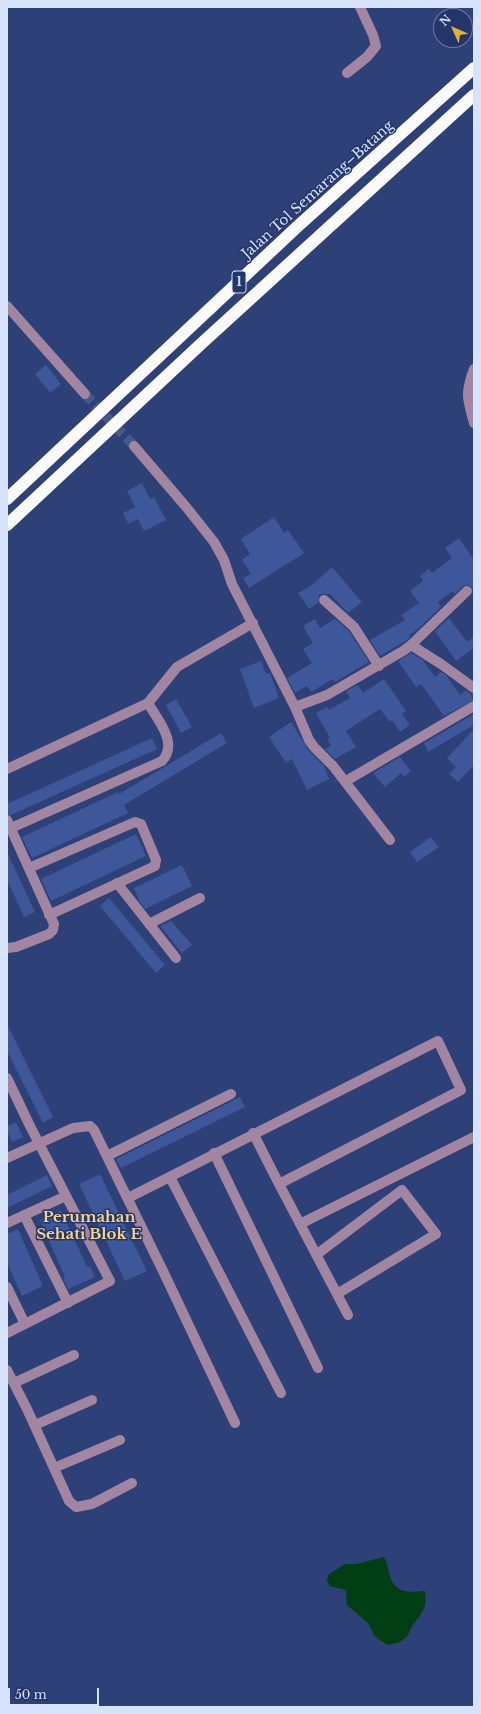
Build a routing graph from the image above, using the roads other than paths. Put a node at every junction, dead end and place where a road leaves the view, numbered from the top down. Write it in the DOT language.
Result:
graph roads {
  1 [pos="360,7"];
  2 [pos="474,68"];
  3 [pos="347,73"];
  4 [pos="474,94"];
  5 [pos="7,306"];
  6 [pos="474,369"];
  7 [pos="84,394"];
  8 [pos="474,423"];
  9 [pos="134,446"];
  10 [pos="7,499"];
  11 [pos="7,525"];
  12 [pos="467,591"];
  13 [pos="324,600"];
  14 [pos="253,622"];
  15 [pos="411,645"];
  16 [pos="379,666"];
  17 [pos="474,688"];
  18 [pos="148,702"];
  19 [pos="474,706"];
  20 [pos="295,707"];
  21 [pos="7,769"];
  22 [pos="346,781"];
  23 [pos="9,824"];
  24 [pos="390,840"];
  25 [pos="29,868"];
  26 [pos="116,883"];
  27 [pos="200,898"];
  28 [pos="49,914"];
  29 [pos="149,924"];
  30 [pos="7,948"];
  31 [pos="176,958"];
  32 [pos="7,1078"];
  33 [pos="231,1094"];
  34 [pos="11,1098"];
  35 [pos="253,1133"];
  36 [pos="474,1137"];
  37 [pos="39,1144"];
  38 [pos="214,1153"];
  39 [pos="107,1156"];
  40 [pos="7,1158"];
  41 [pos="170,1176"];
  42 [pos="393,1177"];
  43 [pos="279,1184"];
  44 [pos="402,1190"];
  45 [pos="66,1196"];
  46 [pos="128,1198"];
  47 [pos="24,1215"];
  48 [pos="7,1223"];
  49 [pos="300,1224"];
  50 [pos="316,1255"];
  51 [pos="7,1287"];
  52 [pos="337,1294"];
  53 [pos="68,1303"];
  54 [pos="348,1315"];
  55 [pos="25,1324"];
  56 [pos="7,1333"];
  57 [pos="74,1355"];
  58 [pos="318,1368"];
  59 [pos="7,1370"];
  60 [pos="14,1383"];
  61 [pos="281,1393"];
  62 [pos="92,1400"];
  63 [pos="235,1423"];
  64 [pos="34,1425"];
  65 [pos="120,1440"];
  66 [pos="54,1468"];
  67 [pos="132,1483"];
  1 -- 3 [label="street"];
  2 -- 10 [label="highway, Jalan Tol Semarang–Batang / 1"];
  4 -- 11 [label="highway, 1"];
  5 -- 7 [label="street"];
  6 -- 8 [label="street"];
  9 -- 14 [label="street"];
  12 -- 15 [label="street"];
  13 -- 16 [label="street"];
  14 -- 18 [label="street"];
  14 -- 20 [label="street"];
  15 -- 16 [label="street"];
  15 -- 17 [label="street"];
  16 -- 20 [label="street"];
  18 -- 21 [label="street"];
  18 -- 23 [label="street"];
  19 -- 22 [label="street"];
  20 -- 22 [label="street"];
  22 -- 24 [label="street"];
  23 -- 25 [label="street"];
  25 -- 26 [label="street"];
  25 -- 28 [label="street"];
  26 -- 28 [label="street"];
  26 -- 29 [label="street"];
  27 -- 29 [label="street"];
  28 -- 30 [label="street"];
  29 -- 31 [label="street"];
  32 -- 34 [label="street"];
  33 -- 39 [label="street"];
  34 -- 37 [label="street"];
  35 -- 38 [label="street"];
  35 -- 43 [label="street"];
  35 -- 43 [label="street"];
  36 -- 42 [label="street"];
  37 -- 39 [label="street"];
  37 -- 40 [label="street"];
  37 -- 45 [label="street"];
  38 -- 41 [label="street"];
  38 -- 58 [label="street"];
  39 -- 46 [label="street"];
  41 -- 46 [label="street"];
  41 -- 61 [label="street"];
  42 -- 44 [label="street"];
  42 -- 49 [label="street"];
  43 -- 49 [label="street"];
  44 -- 50 [label="street"];
  44 -- 52 [label="street"];
  45 -- 47 [label="street"];
  45 -- 53 [label="street"];
  46 -- 63 [label="street"];
  47 -- 48 [label="street"];
  47 -- 53 [label="street"];
  49 -- 50 [label="street"];
  50 -- 52 [label="street"];
  51 -- 55 [label="street"];
  52 -- 54 [label="street"];
  53 -- 55 [label="street"];
  55 -- 56 [label="street"];
  57 -- 60 [label="street"];
  59 -- 60 [label="street"];
  60 -- 64 [label="street"];
  62 -- 64 [label="street"];
  64 -- 66 [label="street"];
  65 -- 66 [label="street"];
  66 -- 67 [label="street"];
}
